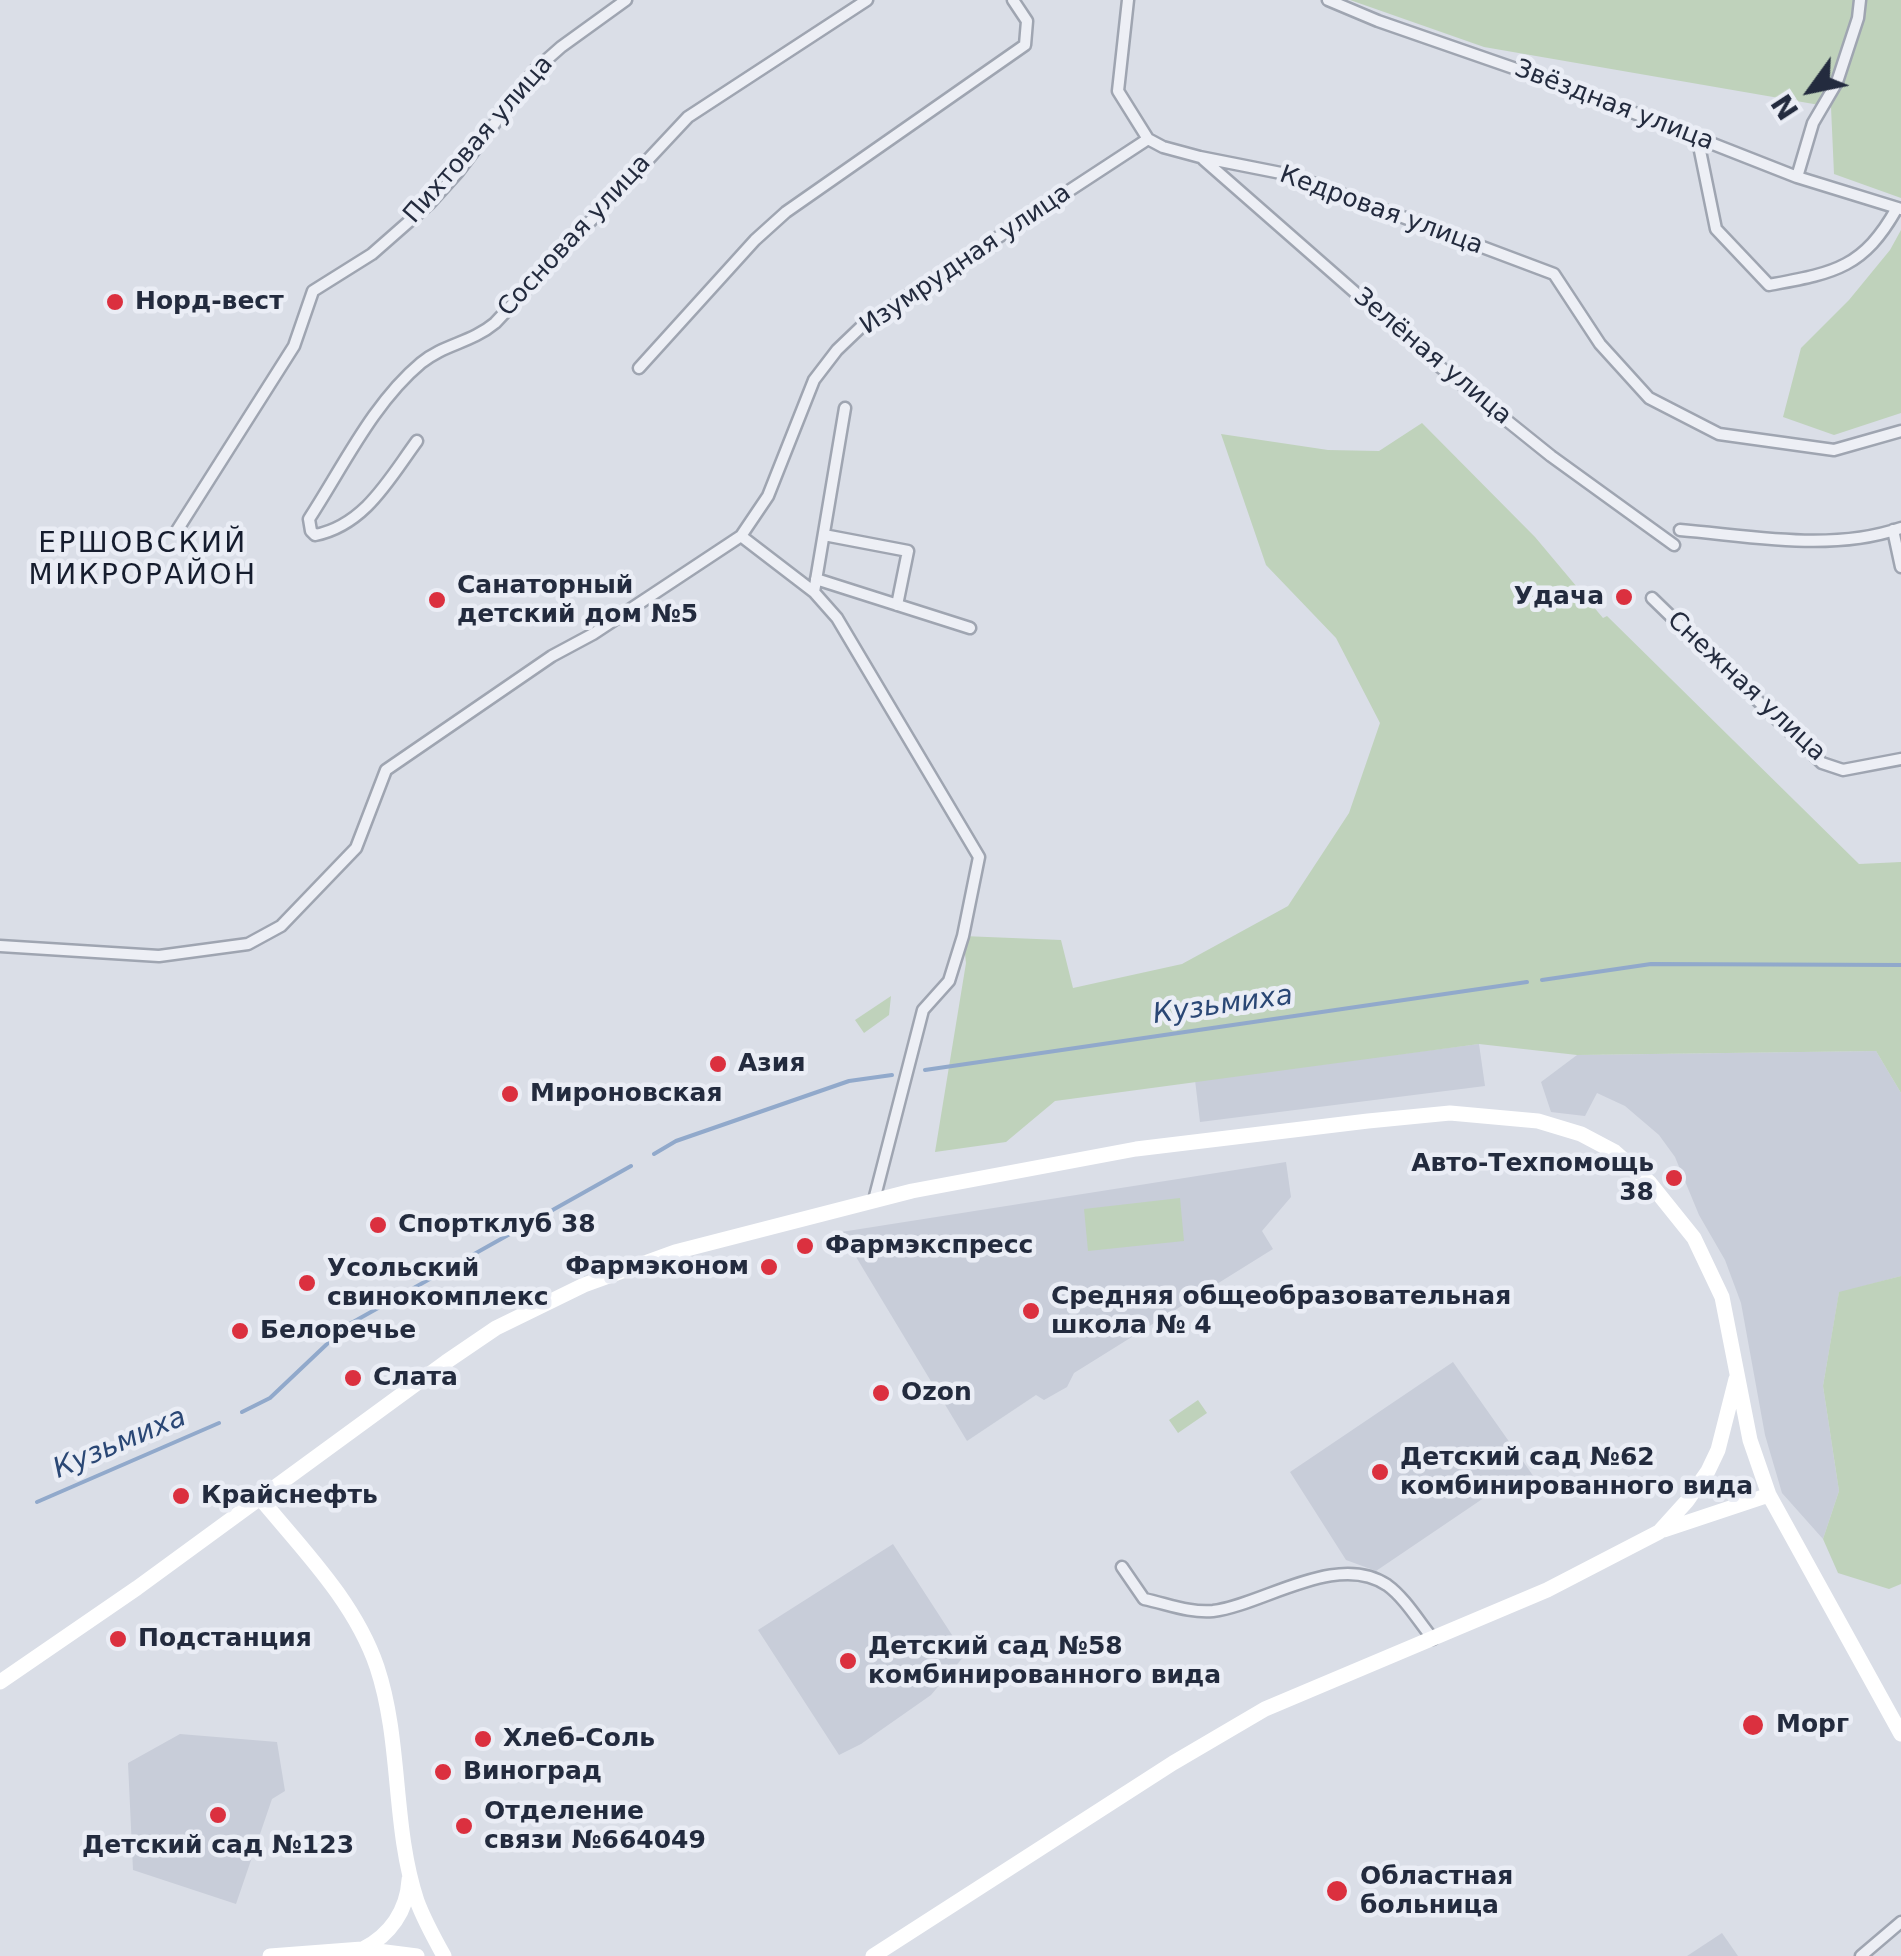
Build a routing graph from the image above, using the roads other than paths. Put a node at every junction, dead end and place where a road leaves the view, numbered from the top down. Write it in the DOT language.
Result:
graph roads {
  1 [pos="626,0"];
  2 [pos="867,0"];
  3 [pos="1013,0"];
  4 [pos="1128,0"];
  5 [pos="1328,0"];
  6 [pos="1860,0"];
  7 [pos="1698,136"];
  8 [pos="1148,139"];
  9 [pos="1200,157"];
  10 [pos="1797,177"];
  11 [pos="1899,209"];
  12 [pos="639,368"];
  13 [pos="845,408"];
  14 [pos="1901,431"];
  15 [pos="417,441"];
  16 [pos="1897,529"];
  17 [pos="1680,530"];
  18 [pos="176,532"];
  19 [pos="824,534"];
  20 [pos="741,536"];
  21 [pos="1674,545"];
  22 [pos="1901,568"];
  23 [pos="816,579"];
  24 [pos="814,592"];
  25 [pos="1652,598"];
  26 [pos="896,604"];
  27 [pos="970,628"];
  28 [pos="1901,760"];
  29 [pos="0,946"];
  30 [pos="874,1200"];
  31 [pos="1738,1370"];
  32 [pos="1769,1495"];
  33 [pos="260,1498"];
  34 [pos="1659,1532"];
  35 [pos="1122,1567"];
  36 [pos="1432,1639"];
  37 [pos="0,1682"];
  38 [pos="1901,1734"];
  39 [pos="410,1872"];
  40 [pos="1901,1922"];
  41 [pos="362,1949"];
  42 [pos="270,1956"];
  43 [pos="417,1956"];
  44 [pos="444,1956"];
  45 [pos="873,1956"];
  46 [pos="1861,1956"];
  1 -- 18 [label="street, Пихтовая улица"];
  2 -- 15 [label="street, Сосновая улица"];
  3 -- 12 [label="street"];
  4 -- 8 [label="street"];
  5 -- 7 [label="street, Звёздная улица"];
  6 -- 10 [label="street"];
  7 -- 10 [label="street, Звёздная улица"];
  7 -- 11 [label="street"];
  8 -- 9 [label="street, Кедровая улица"];
  8 -- 20 [label="street, Изумрудная улица"];
  9 -- 14 [label="street, Кедровая улица"];
  9 -- 21 [label="street, Зелёная улица"];
  10 -- 11 [label="street, Звёздная улица"];
  13 -- 19 [label="street"];
  16 -- 17 [label="street"];
  16 -- 22 [label="street"];
  19 -- 23 [label="street"];
  19 -- 26 [label="street"];
  20 -- 24 [label="street"];
  20 -- 29 [label="street"];
  23 -- 24 [label="street"];
  23 -- 26 [label="street"];
  24 -- 30 [label="street"];
  25 -- 28 [label="street, Снежная улица"];
  26 -- 27 [label="street"];
  30 -- 31 [label="main road"];
  30 -- 33 [label="main road"];
  31 -- 32 [label="main road"];
  31 -- 34 [label="main road"];
  32 -- 34 [label="main road"];
  32 -- 38 [label="main road"];
  33 -- 37 [label="main road"];
  33 -- 39 [label="main road"];
  34 -- 36 [label="main road"];
  35 -- 36 [label="street"];
  36 -- 45 [label="main road"];
  39 -- 41 [label="main road"];
  39 -- 44 [label="main road"];
  40 -- 46 [label="street"];
  41 -- 42 [label="main road"];
  41 -- 43 [label="main road"];
}
